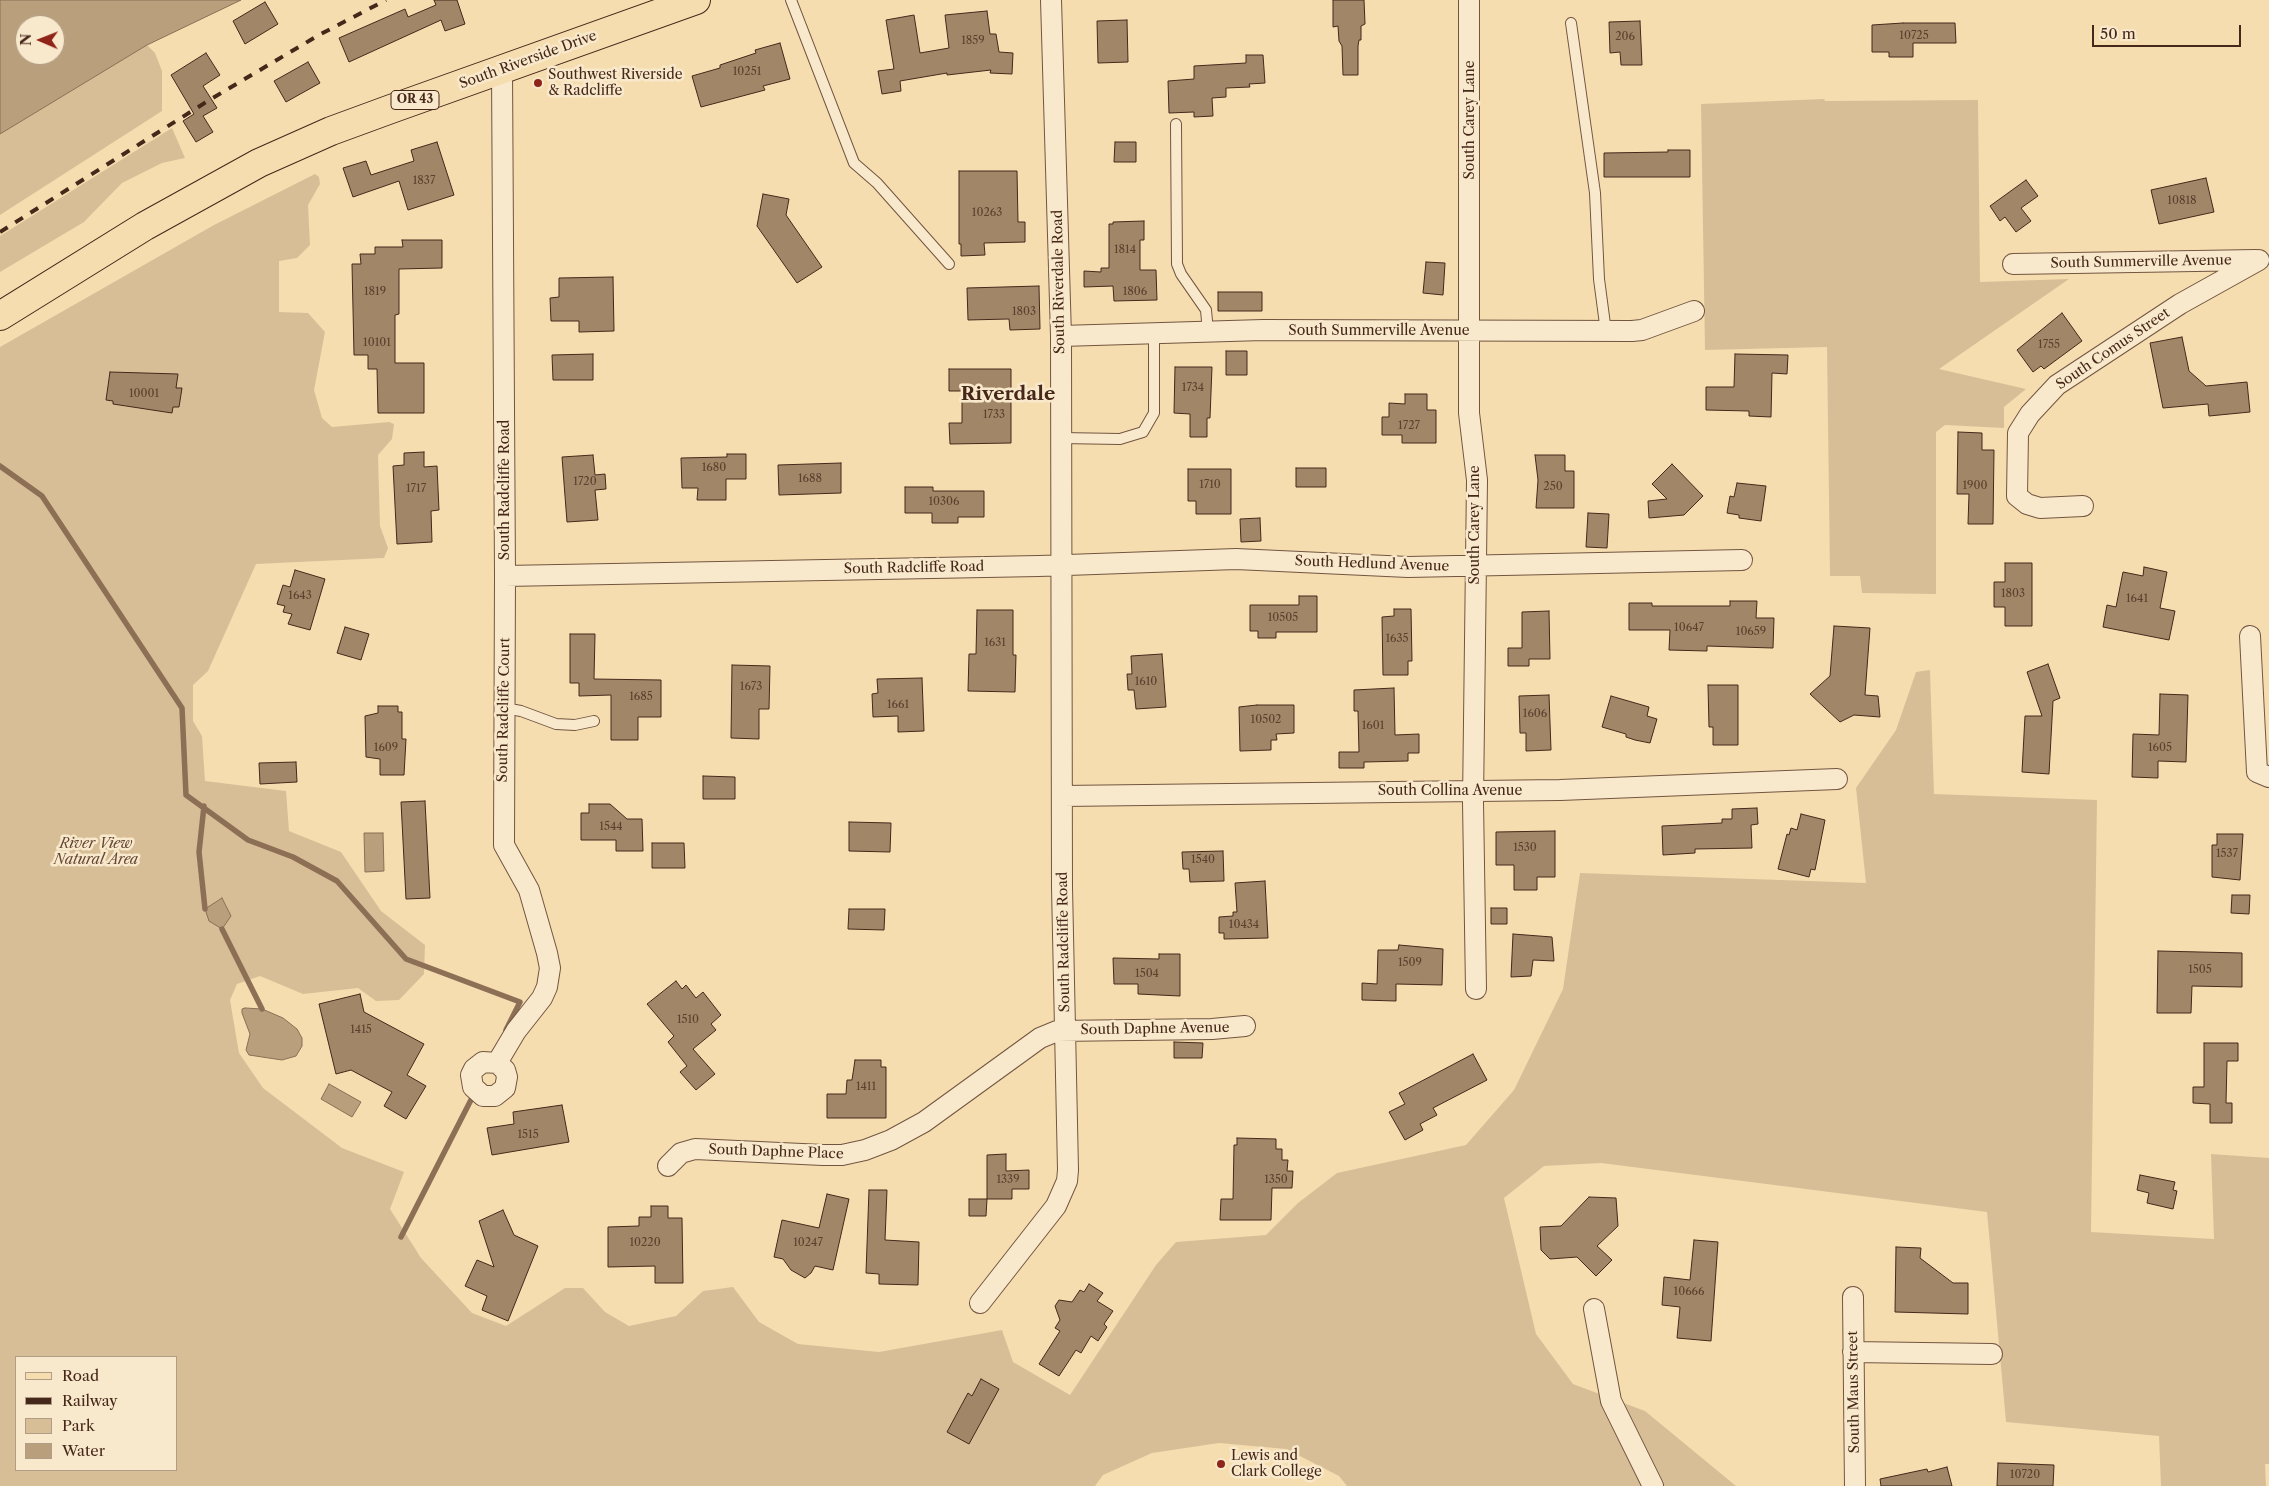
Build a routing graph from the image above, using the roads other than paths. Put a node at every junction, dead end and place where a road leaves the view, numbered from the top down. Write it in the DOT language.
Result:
graph roads {
  1 [pos="696,0"];
  2 [pos="791,0"];
  3 [pos="1051,0"];
  4 [pos="1469,0"];
  5 [pos="1571,23"];
  6 [pos="502,70"];
  7 [pos="1176,124"];
  8 [pos="2264,260"];
  9 [pos="949,264"];
  10 [pos="2013,264"];
  11 [pos="1694,311"];
  12 [pos="0,316"];
  13 [pos="1470,331"];
  14 [pos="1208,332"];
  15 [pos="1606,332"];
  16 [pos="1154,334"];
  17 [pos="1061,336"];
  18 [pos="1061,438"];
  19 [pos="2083,506"];
  20 [pos="1742,560"];
  21 [pos="1061,564"];
  22 [pos="1476,566"];
  23 [pos="505,576"];
  24 [pos="2250,636"];
  25 [pos="504,708"];
  26 [pos="594,720"];
  27 [pos="2269,778"];
  28 [pos="1837,779"];
  29 [pos="1474,790"];
  30 [pos="1062,796"];
  31 [pos="1476,989"];
  32 [pos="1246,1026"];
  33 [pos="1065,1030"];
  34 [pos="497,1063"];
  35 [pos="668,1166"];
  36 [pos="1853,1297"];
  37 [pos="980,1303"];
  38 [pos="1594,1309"];
  39 [pos="1853,1352"];
  40 [pos="1992,1354"];
  41 [pos="1653,1486"];
  42 [pos="1855,1486"];
  1 -- 6 [label="main road, South Riverside Drive / OR 43"];
  2 -- 9 [label="lane"];
  3 -- 17 [label="street, South Riverdale Road"];
  4 -- 13 [label="street, South Carey Lane"];
  5 -- 15 [label="lane"];
  6 -- 12 [label="main road, South Riverside Drive / OR 43"];
  6 -- 23 [label="street, South Radcliffe Road"];
  7 -- 14 [label="lane"];
  8 -- 10 [label="street, South Summerville Avenue"];
  8 -- 19 [label="street, South Comus Street"];
  11 -- 15 [label="street, South Summerville Avenue"];
  13 -- 14 [label="street, South Summerville Avenue"];
  13 -- 15 [label="street, South Summerville Avenue"];
  13 -- 22 [label="street, South Carey Lane"];
  14 -- 16 [label="street, South Summerville Avenue"];
  16 -- 17 [label="street, South Summerville Avenue"];
  16 -- 18 [label="lane"];
  17 -- 18 [label="street, South Riverdale Road"];
  18 -- 21 [label="street, South Riverdale Road"];
  20 -- 22 [label="street, South Hedlund Avenue"];
  21 -- 22 [label="street, South Hedlund Avenue"];
  21 -- 23 [label="street, South Radcliffe Road"];
  21 -- 30 [label="street, South Radcliffe Road"];
  22 -- 29 [label="street, South Carey Lane"];
  23 -- 25 [label="street, South Radcliffe Court"];
  24 -- 27 [label="street"];
  25 -- 26 [label="lane"];
  25 -- 34 [label="street, South Radcliffe Court"];
  28 -- 29 [label="street, South Collina Avenue"];
  29 -- 30 [label="street, South Collina Avenue"];
  29 -- 31 [label="street, South Carey Lane"];
  30 -- 33 [label="street, South Radcliffe Road"];
  32 -- 33 [label="street, South Daphne Avenue"];
  33 -- 35 [label="street, South Daphne Place"];
  33 -- 37 [label="street, South Radcliffe Road"];
  36 -- 39 [label="street, South Maus Street"];
  38 -- 41 [label="street"];
  39 -- 40 [label="street"];
  39 -- 42 [label="street, South Maus Street"];
}
